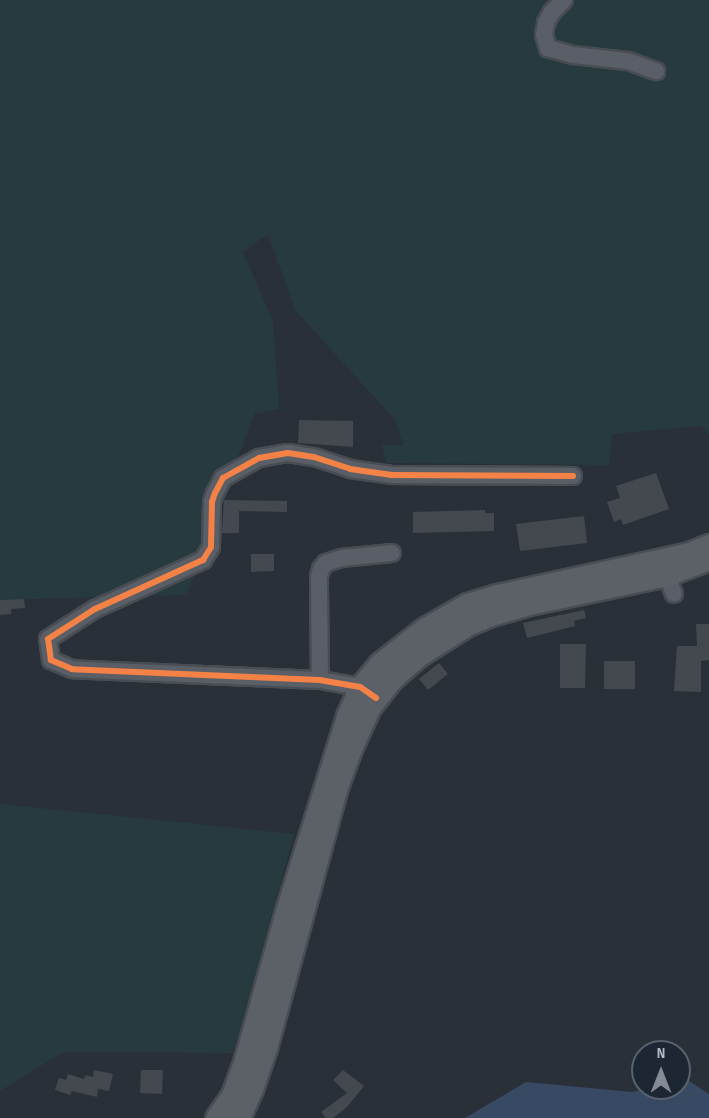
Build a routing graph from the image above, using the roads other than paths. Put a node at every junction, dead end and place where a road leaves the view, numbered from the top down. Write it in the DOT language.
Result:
graph roads {
  1 [pos="564,0"];
  2 [pos="656,71"];
  3 [pos="573,476"];
  4 [pos="709,545"];
  5 [pos="392,553"];
  6 [pos="709,559"];
  7 [pos="668,576"];
  8 [pos="320,680"];
  9 [pos="368,692"];
  10 [pos="216,1118"];
  11 [pos="239,1118"];
  1 -- 2 [label="street"];
  3 -- 8 [label="street"];
  4 -- 7 [label="main road"];
  5 -- 8 [label="street"];
  6 -- 7 [label="main road"];
  7 -- 9 [label="main road"];
  8 -- 9 [label="street"];
  9 -- 10 [label="main road"];
  9 -- 11 [label="main road"];
}
